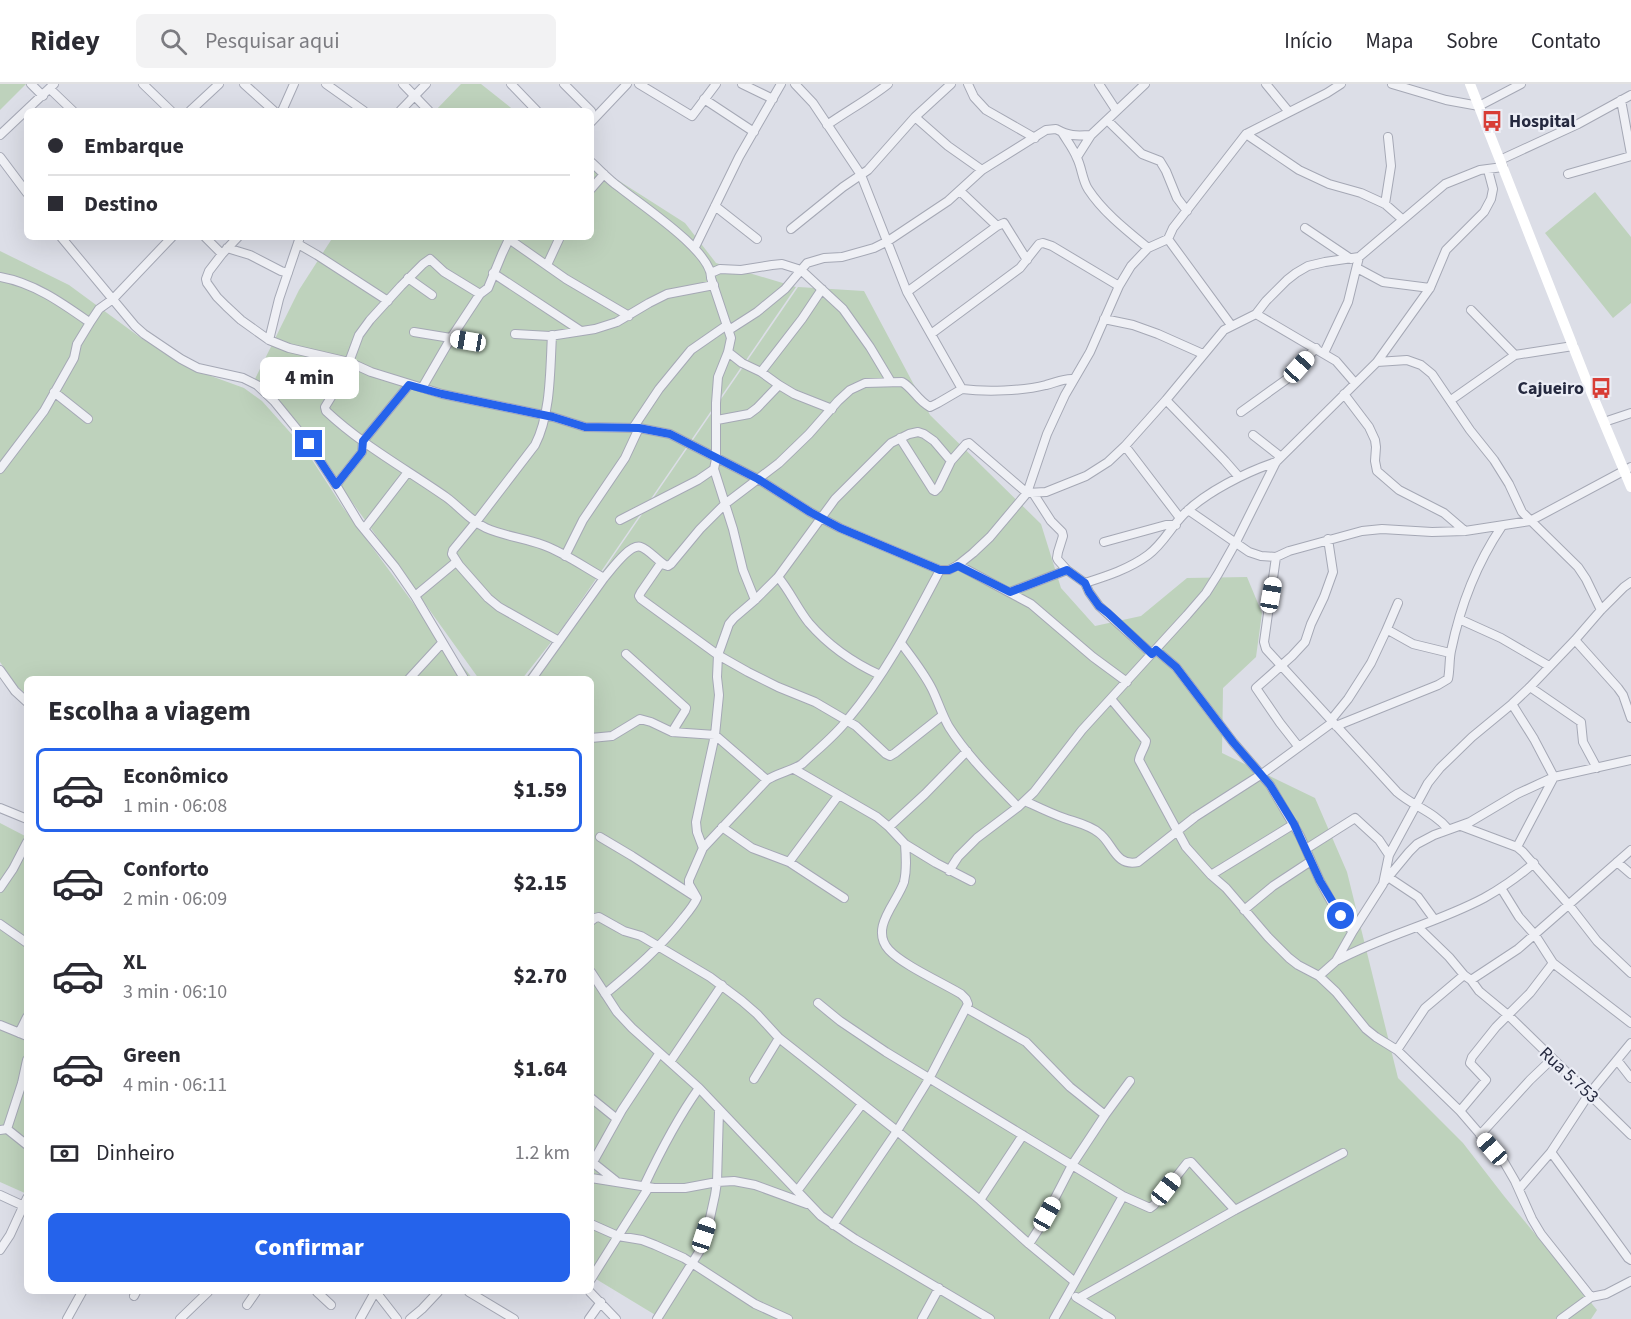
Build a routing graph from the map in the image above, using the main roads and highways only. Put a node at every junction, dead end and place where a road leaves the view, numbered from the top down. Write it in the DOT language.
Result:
graph roads {
  1 [pos="1470,84"];
  2 [pos="1628,469"];
  3 [pos="1631,487"];
  1 -- 2 [label="main road"];
  2 -- 3 [label="main road"];
}
